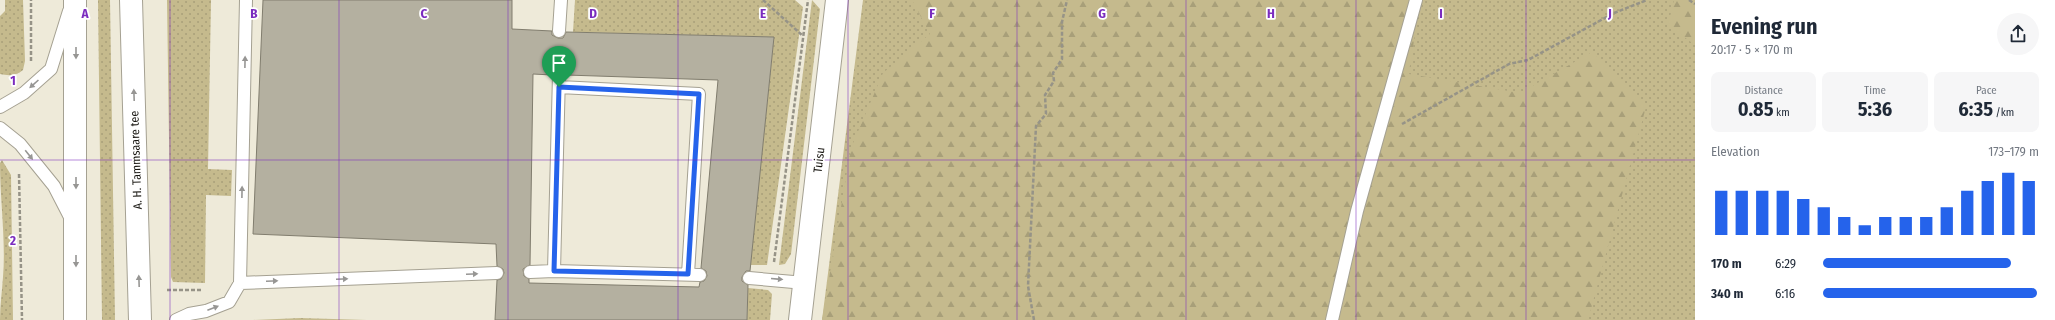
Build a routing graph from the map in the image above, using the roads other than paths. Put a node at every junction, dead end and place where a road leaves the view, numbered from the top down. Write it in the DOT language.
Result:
graph roads {
  1 [pos="72,0"];
  2 [pos="75,0"];
  3 [pos="131,0"];
  4 [pos="246,0"];
  5 [pos="561,0"];
  6 [pos="837,0"];
  7 [pos="1416,0"];
  8 [pos="559,31"];
  9 [pos="559,75"];
  10 [pos="559,87"];
  11 [pos="0,107"];
  12 [pos="0,128"];
  13 [pos="76,229"];
  14 [pos="554,271"];
  15 [pos="530,272"];
  16 [pos="497,273"];
  17 [pos="749,278"];
  18 [pos="804,282"];
  19 [pos="240,283"];
  20 [pos="77,293"];
  21 [pos="67,320"];
  22 [pos="75,320"];
  23 [pos="82,320"];
  24 [pos="140,320"];
  25 [pos="176,320"];
  26 [pos="800,320"];
  27 [pos="1332,320"];
  1 -- 11 [label="lane, one-way"];
  2 -- 13 [label="main road, one-way"];
  24 -- 3 [label="main road, A. H. Tammsaare tee, one-way"];
  19 -- 4 [label="lane, one-way"];
  5 -- 8 [label="lane"];
  6 -- 18 [label="main road, Tuisu"];
  7 -- 27 [label="lane"];
  9 -- 10 [label="lane"];
  10 -- 14 [label="lane"];
  10 -- 14 [label="lane"];
  12 -- 13 [label="lane, one-way"];
  13 -- 20 [label="main road, one-way"];
  14 -- 15 [label="lane"];
  19 -- 16 [label="lane, one-way"];
  17 -- 18 [label="lane, one-way"];
  18 -- 26 [label="main road, Tuisu"];
  25 -- 19 [label="lane, one-way"];
  20 -- 21 [label="main road"];
  20 -- 22 [label="main road"];
  20 -- 23 [label="main road"];
}
